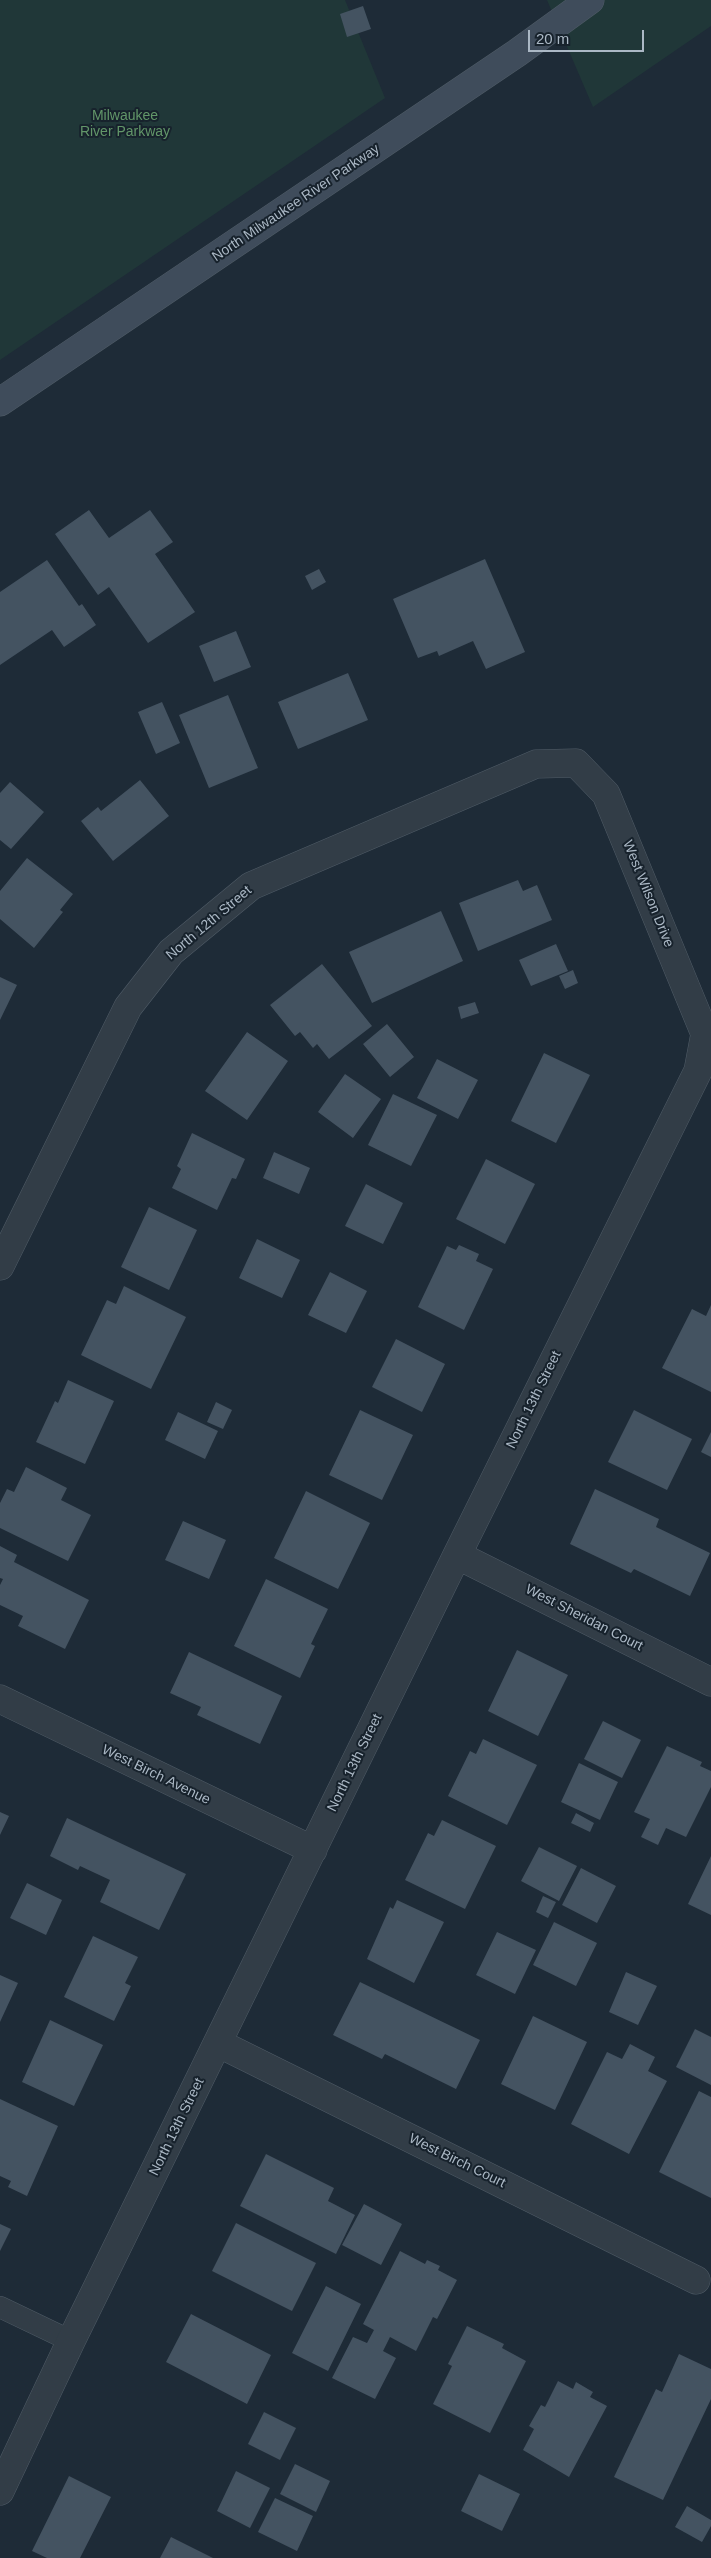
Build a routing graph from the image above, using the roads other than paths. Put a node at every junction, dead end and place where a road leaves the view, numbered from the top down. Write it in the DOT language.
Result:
graph roads {
  1 [pos="590,0"];
  2 [pos="0,402"];
  3 [pos="576,763"];
  4 [pos="705,1034"];
  5 [pos="0,1266"];
  6 [pos="457,1555"];
  7 [pos="711,1682"];
  8 [pos="0,1699"];
  9 [pos="313,1850"];
  10 [pos="218,2043"];
  11 [pos="696,2280"];
  12 [pos="0,2307"];
  13 [pos="71,2342"];
  14 [pos="0,2491"];
  1 -- 2 [label="street, North Milwaukee River Parkway"];
  3 -- 4 [label="street, West Wilson Drive"];
  3 -- 5 [label="street, North 12th Street"];
  4 -- 6 [label="street, North 13th Street"];
  6 -- 7 [label="street, West Sheridan Court"];
  6 -- 9 [label="street, North 13th Street"];
  8 -- 9 [label="street, West Birch Avenue"];
  9 -- 10 [label="street, North 13th Street"];
  10 -- 11 [label="street, West Birch Court"];
  10 -- 13 [label="street, North 13th Street"];
  12 -- 13 [label="lane"];
  13 -- 14 [label="street, North 13th Street"];
}
